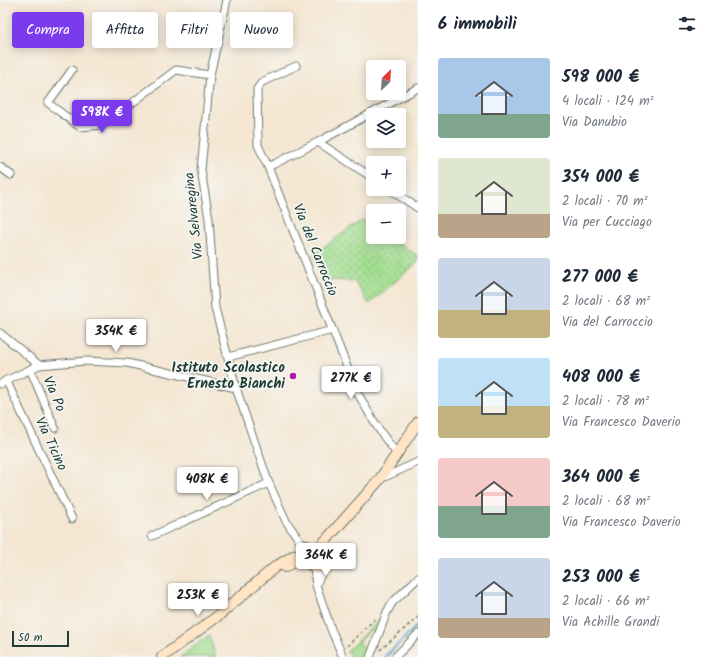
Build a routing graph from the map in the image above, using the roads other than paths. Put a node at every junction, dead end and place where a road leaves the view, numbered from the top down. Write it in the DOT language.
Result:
graph roads {
  1 [pos="227,0"];
  2 [pos="296,66"];
  3 [pos="72,70"];
  4 [pos="210,75"];
  5 [pos="418,88"];
  6 [pos="318,142"];
  7 [pos="0,167"];
  8 [pos="268,167"];
  9 [pos="366,173"];
  10 [pos="11,175"];
  11 [pos="400,196"];
  12 [pos="418,208"];
  13 [pos="333,330"];
  14 [pos="0,332"];
  15 [pos="228,357"];
  16 [pos="39,365"];
  17 [pos="30,369"];
  18 [pos="3,381"];
  19 [pos="236,388"];
  20 [pos="418,422"];
  21 [pos="55,428"];
  22 [pos="398,454"];
  23 [pos="418,462"];
  24 [pos="380,479"];
  25 [pos="269,483"];
  26 [pos="72,519"];
  27 [pos="152,536"];
  28 [pos="315,556"];
  29 [pos="325,565"];
  30 [pos="418,578"];
  31 [pos="316,585"];
  32 [pos="418,634"];
  33 [pos="342,654"];
  34 [pos="162,657"];
  35 [pos="371,657"];
  36 [pos="395,657"];
  1 -- 4 [label="street, Via Selvaregina"];
  2 -- 8 [label="street, Via del Carroccio"];
  3 -- 4 [label="street"];
  4 -- 15 [label="street, Via Selvaregina"];
  5 -- 6 [label="street"];
  6 -- 8 [label="street"];
  6 -- 9 [label="street"];
  7 -- 10 [label="street"];
  8 -- 13 [label="street, Via del Carroccio"];
  11 -- 12 [label="street"];
  13 -- 15 [label="street"];
  13 -- 22 [label="street, Via del Carroccio"];
  14 -- 16 [label="street"];
  15 -- 19 [label="street, Via Selvaregina"];
  16 -- 17 [label="street"];
  16 -- 19 [label="street"];
  17 -- 18 [label="street"];
  17 -- 21 [label="street, Via Po"];
  18 -- 26 [label="street, Via Ticino"];
  19 -- 25 [label="street, Via Selvaregina"];
  20 -- 22 [label="main road"];
  22 -- 24 [label="main road"];
  23 -- 24 [label="street"];
  24 -- 28 [label="main road"];
  25 -- 27 [label="street"];
  25 -- 28 [label="street, Via Selvaregina"];
  28 -- 29 [label="main road"];
  28 -- 31 [label="street"];
  28 -- 34 [label="main road"];
  29 -- 31 [label="street"];
  30 -- 35 [label="street"];
  31 -- 33 [label="street"];
  32 -- 36 [label="street"];
}
